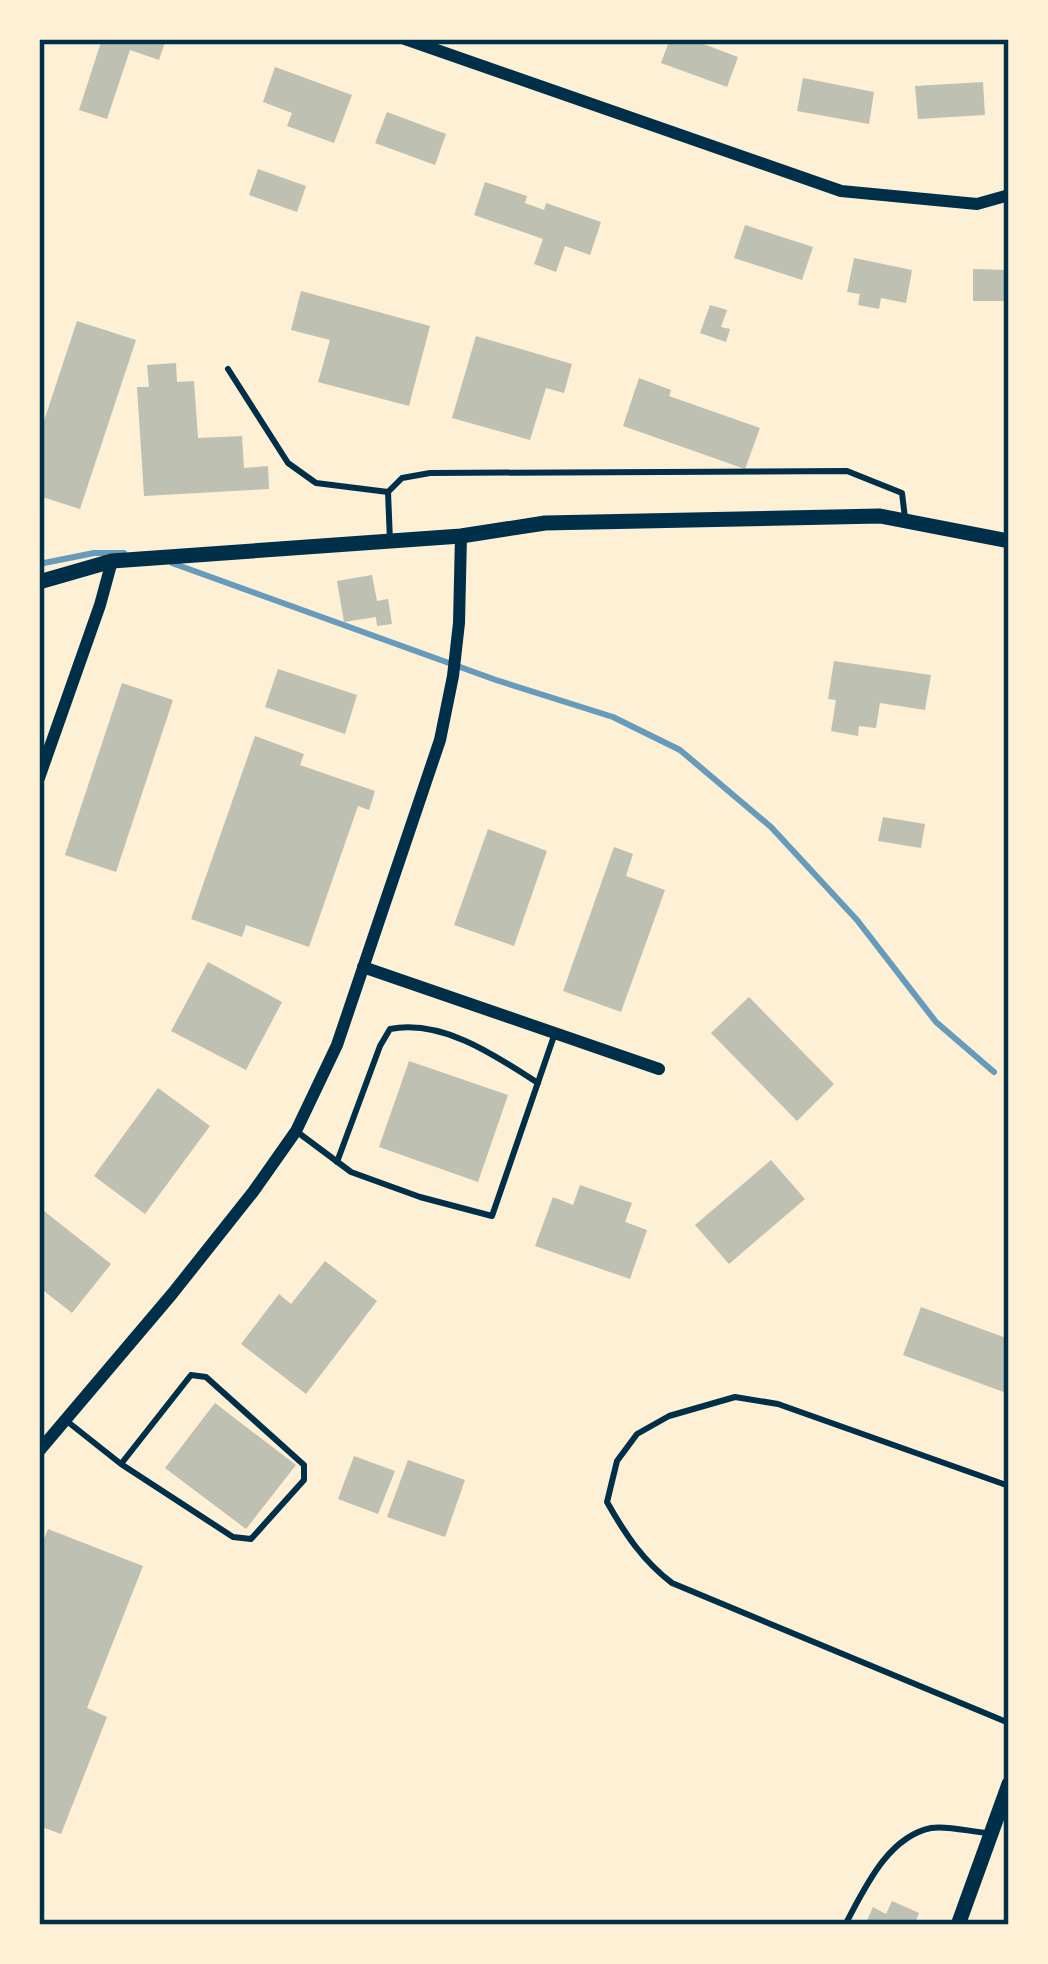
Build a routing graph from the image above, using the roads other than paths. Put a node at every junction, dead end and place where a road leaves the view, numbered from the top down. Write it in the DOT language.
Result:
graph roads {
  1 [pos="405,39"];
  2 [pos="1009,195"];
  3 [pos="228,369"];
  4 [pos="388,492"];
  5 [pos="906,521"];
  6 [pos="460,536"];
  7 [pos="390,541"];
  8 [pos="1009,542"];
  9 [pos="112,561"];
  10 [pos="39,582"];
  11 [pos="39,778"];
  12 [pos="364,967"];
  13 [pos="555,1033"];
  14 [pos="659,1069"];
  15 [pos="538,1083"];
  16 [pos="296,1131"];
  17 [pos="337,1162"];
  18 [pos="65,1420"];
  19 [pos="39,1451"];
  20 [pos="121,1464"];
  21 [pos="1009,1486"];
  22 [pos="1009,1723"];
  23 [pos="1009,1784"];
  24 [pos="991,1833"];
  25 [pos="845,1925"];
  26 [pos="958,1925"];
  1 -- 2 [label="street"];
  3 -- 4 [label="lane"];
  4 -- 5 [label="lane"];
  4 -- 7 [label="lane"];
  5 -- 6 [label="street"];
  5 -- 8 [label="street"];
  6 -- 7 [label="street"];
  6 -- 12 [label="street"];
  7 -- 9 [label="street"];
  9 -- 10 [label="street"];
  9 -- 11 [label="street"];
  12 -- 13 [label="street"];
  12 -- 16 [label="street"];
  13 -- 14 [label="street"];
  13 -- 15 [label="lane"];
  15 -- 17 [label="lane"];
  15 -- 17 [label="lane"];
  16 -- 17 [label="lane"];
  16 -- 18 [label="street"];
  18 -- 19 [label="street"];
  18 -- 20 [label="lane"];
  20 -- 20 [label="lane"];
  21 -- 22 [label="lane"];
  23 -- 24 [label="street"];
  24 -- 25 [label="lane"];
  24 -- 26 [label="street"];
}
